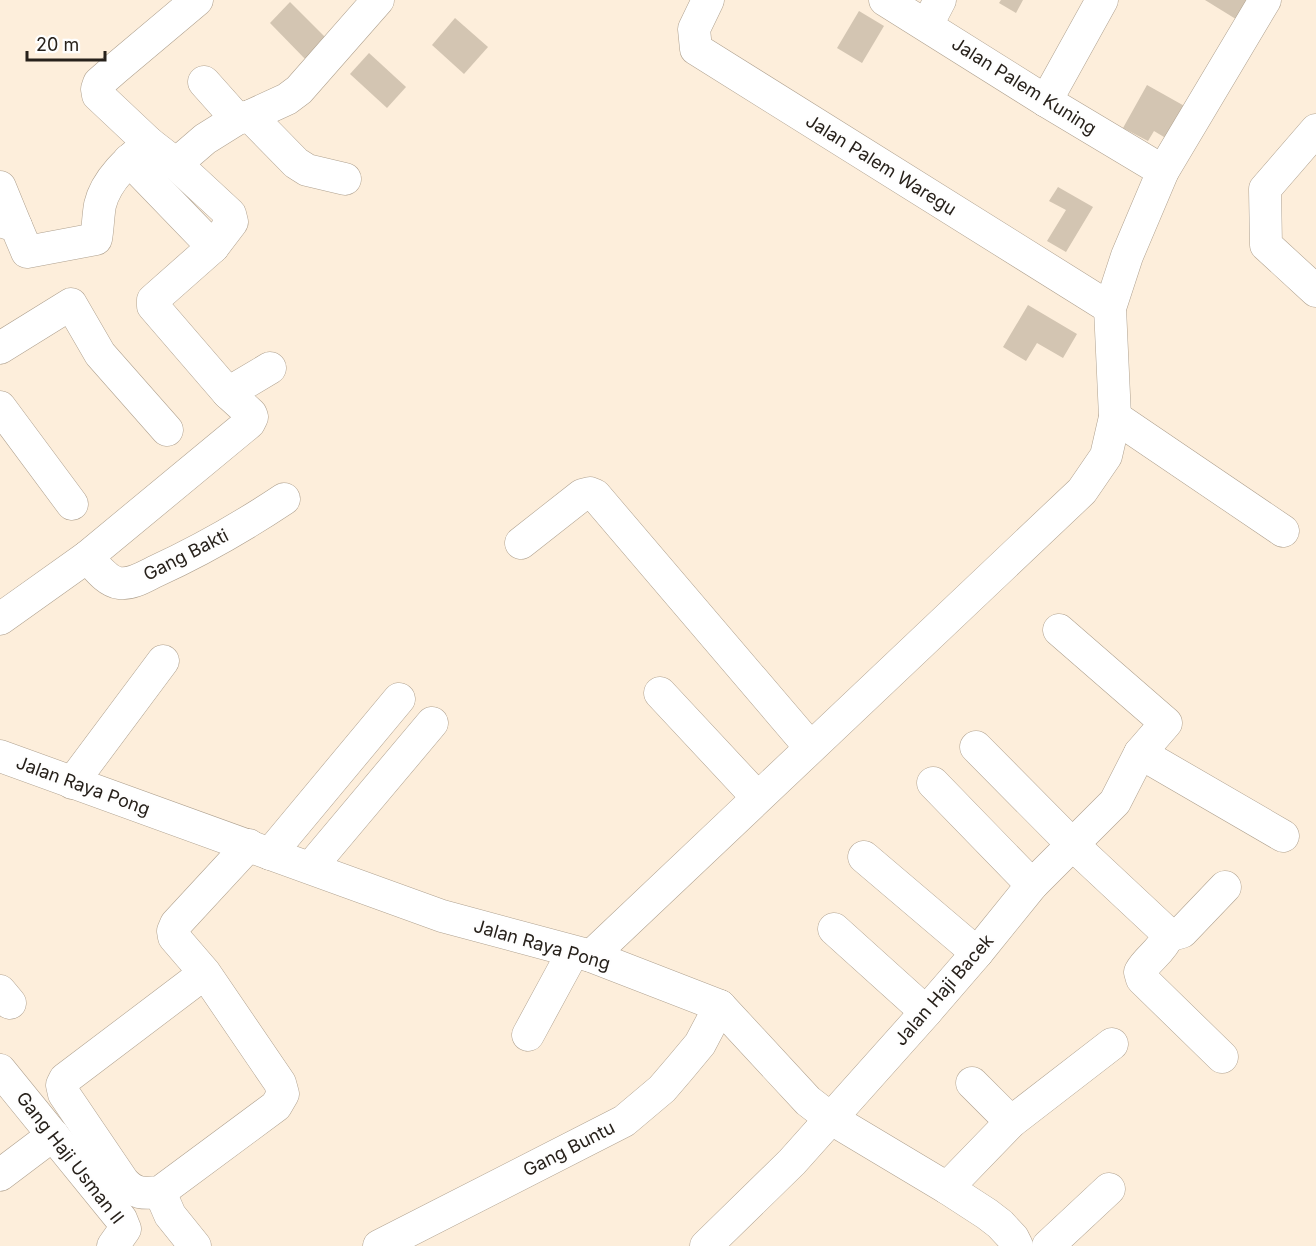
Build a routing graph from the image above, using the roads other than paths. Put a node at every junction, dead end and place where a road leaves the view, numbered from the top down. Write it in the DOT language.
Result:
graph roads {
  1 [pos="197,0"];
  2 [pos="378,0"];
  3 [pos="708,0"];
  4 [pos="885,0"];
  5 [pos="1102,0"];
  6 [pos="1264,0"];
  7 [pos="933,13"];
  8 [pos="204,82"];
  9 [pos="1046,101"];
  10 [pos="243,118"];
  11 [pos="1316,130"];
  12 [pos="139,151"];
  13 [pos="176,164"];
  14 [pos="1163,171"];
  15 [pos="345,179"];
  16 [pos="0,187"];
  17 [pos="8,224"];
  18 [pos="213,247"];
  19 [pos="1316,291"];
  20 [pos="1110,308"];
  21 [pos="0,348"];
  22 [pos="270,368"];
  23 [pos="228,393"];
  24 [pos="0,407"];
  25 [pos="1115,417"];
  26 [pos="167,430"];
  27 [pos="284,499"];
  28 [pos="72,504"];
  29 [pos="1283,531"];
  30 [pos="521,543"];
  31 [pos="87,557"];
  32 [pos="0,619"];
  33 [pos="1059,630"];
  34 [pos="162,661"];
  35 [pos="660,693"];
  36 [pos="399,699"];
  37 [pos="432,723"];
  38 [pos="810,747"];
  39 [pos="976,747"];
  40 [pos="1140,753"];
  41 [pos="0,756"];
  42 [pos="72,783"];
  43 [pos="933,783"];
  44 [pos="757,798"];
  45 [pos="1283,836"];
  46 [pos="1072,844"];
  47 [pos="259,849"];
  48 [pos="864,857"];
  49 [pos="311,867"];
  50 [pos="1032,885"];
  51 [pos="1225,887"];
  52 [pos="834,929"];
  53 [pos="1168,936"];
  54 [pos="977,953"];
  55 [pos="582,954"];
  56 [pos="206,973"];
  57 [pos="720,1006"];
  58 [pos="926,1012"];
  59 [pos="528,1035"];
  60 [pos="1112,1044"];
  61 [pos="1222,1058"];
  62 [pos="0,1070"];
  63 [pos="972,1083"];
  64 [pos="830,1118"];
  65 [pos="1011,1122"];
  66 [pos="53,1135"];
  67 [pos="0,1175"];
  68 [pos="947,1188"];
  69 [pos="1109,1189"];
  70 [pos="160,1192"];
  71 [pos="113,1246"];
  72 [pos="195,1246"];
  73 [pos="379,1246"];
  74 [pos="706,1246"];
  75 [pos="1017,1246"];
  76 [pos="1048,1246"];
  1 -- 12 [label="street"];
  2 -- 10 [label="street"];
  3 -- 20 [label="street, Jalan Palem Waregu"];
  4 -- 7 [label="street, Jalan Palem Kuning"];
  5 -- 9 [label="street"];
  6 -- 14 [label="street"];
  7 -- 9 [label="street, Jalan Palem Kuning"];
  8 -- 10 [label="street"];
  9 -- 14 [label="street, Jalan Palem Kuning"];
  10 -- 13 [label="street"];
  10 -- 15 [label="street"];
  11 -- 19 [label="street"];
  12 -- 13 [label="street"];
  12 -- 17 [label="street"];
  12 -- 18 [label="street"];
  13 -- 18 [label="street"];
  14 -- 20 [label="street"];
  16 -- 17 [label="street"];
  18 -- 23 [label="street"];
  20 -- 25 [label="street"];
  21 -- 26 [label="street"];
  22 -- 23 [label="street"];
  23 -- 31 [label="street"];
  24 -- 28 [label="street"];
  25 -- 29 [label="street"];
  25 -- 38 [label="street"];
  27 -- 31 [label="street, Gang Bakti"];
  30 -- 38 [label="street"];
  31 -- 32 [label="street"];
  33 -- 40 [label="street, Jalan Haji Bacek"];
  34 -- 42 [label="street"];
  35 -- 44 [label="street"];
  36 -- 47 [label="street"];
  37 -- 49 [label="street"];
  38 -- 44 [label="street"];
  39 -- 46 [label="street"];
  40 -- 45 [label="street"];
  40 -- 46 [label="street, Jalan Haji Bacek"];
  41 -- 42 [label="street, Jalan Raya Pong"];
  42 -- 47 [label="street, Jalan Raya Pong"];
  43 -- 50 [label="street"];
  44 -- 55 [label="street"];
  46 -- 50 [label="street, Jalan Haji Bacek"];
  46 -- 53 [label="street"];
  47 -- 49 [label="street, Jalan Raya Pong"];
  47 -- 56 [label="street"];
  48 -- 54 [label="street"];
  49 -- 55 [label="street, Jalan Raya Pong"];
  50 -- 54 [label="street, Jalan Haji Bacek"];
  51 -- 53 [label="street"];
  52 -- 58 [label="street"];
  53 -- 61 [label="street"];
  54 -- 58 [label="street, Jalan Haji Bacek"];
  55 -- 57 [label="street, Jalan Raya Pong"];
  55 -- 59 [label="street"];
  56 -- 70 [label="street"];
  56 -- 70 [label="street"];
  57 -- 64 [label="street, Jalan Raya Pong"];
  57 -- 73 [label="street, Gang Buntu"];
  58 -- 64 [label="street, Jalan Haji Bacek"];
  60 -- 65 [label="street"];
  62 -- 66 [label="street, Gang Haji Usman II"];
  63 -- 65 [label="street"];
  64 -- 68 [label="street, Jalan Raya Pong"];
  64 -- 74 [label="street, Jalan Haji Bacek"];
  65 -- 68 [label="street"];
  66 -- 67 [label="street"];
  66 -- 71 [label="street, Gang Haji Usman II"];
  68 -- 75 [label="street, Jalan Raya Pong"];
  69 -- 76 [label="street"];
  70 -- 72 [label="street"];
}
